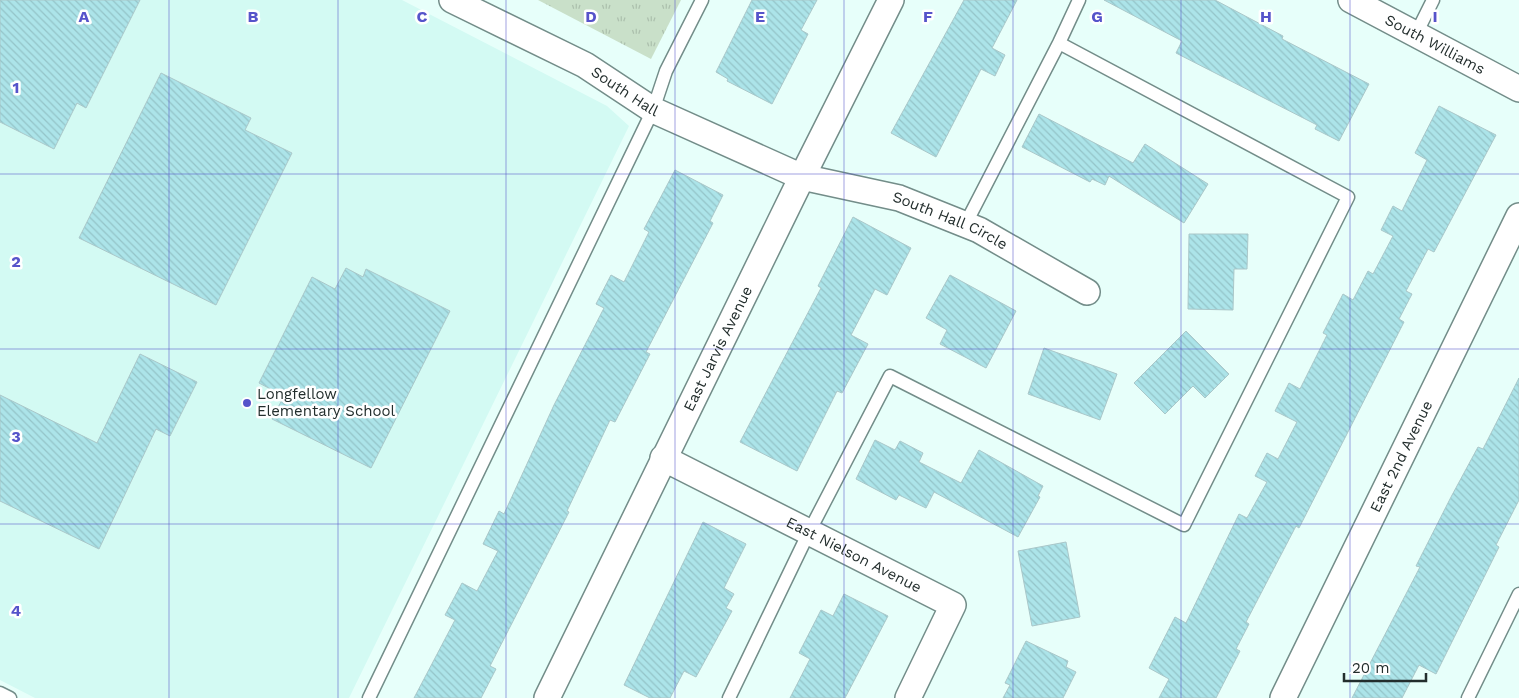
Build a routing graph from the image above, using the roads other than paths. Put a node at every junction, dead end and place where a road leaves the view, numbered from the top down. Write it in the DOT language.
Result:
graph roads {
  1 [pos="452,0"];
  2 [pos="702,0"];
  3 [pos="892,0"];
  4 [pos="1079,0"];
  5 [pos="1351,0"];
  6 [pos="1433,0"];
  7 [pos="1415,36"];
  8 [pos="1059,44"];
  9 [pos="1519,89"];
  10 [pos="652,110"];
  11 [pos="802,177"];
  12 [pos="1519,216"];
  13 [pos="965,225"];
  14 [pos="1087,292"];
  15 [pos="664,458"];
  16 [pos="809,532"];
  17 [pos="1519,594"];
  18 [pos="0,693"];
  19 [pos="10,698"];
  20 [pos="368,698"];
  21 [pos="547,698"];
  22 [pos="729,698"];
  23 [pos="908,698"];
  24 [pos="1283,698"];
  25 [pos="1468,698"];
  1 -- 10 [label="street, South Hall"];
  2 -- 10 [label="lane"];
  3 -- 11 [label="street, East Jarvis Avenue"];
  4 -- 8 [label="lane"];
  5 -- 7 [label="street, South Williams"];
  6 -- 7 [label="lane"];
  7 -- 9 [label="street, South Williams"];
  8 -- 13 [label="lane"];
  8 -- 16 [label="lane"];
  10 -- 11 [label="street, South Hall"];
  10 -- 20 [label="lane"];
  11 -- 13 [label="street, South Hall Circle"];
  11 -- 15 [label="street, East Jarvis Avenue"];
  12 -- 24 [label="street, East 2nd Avenue"];
  13 -- 14 [label="street, South Hall Circle"];
  15 -- 16 [label="street, East Nielson Avenue"];
  15 -- 21 [label="street, East Jarvis Avenue"];
  16 -- 22 [label="lane"];
  16 -- 23 [label="street, East Nielson Avenue"];
  17 -- 25 [label="lane"];
  18 -- 19 [label="lane"];
}
